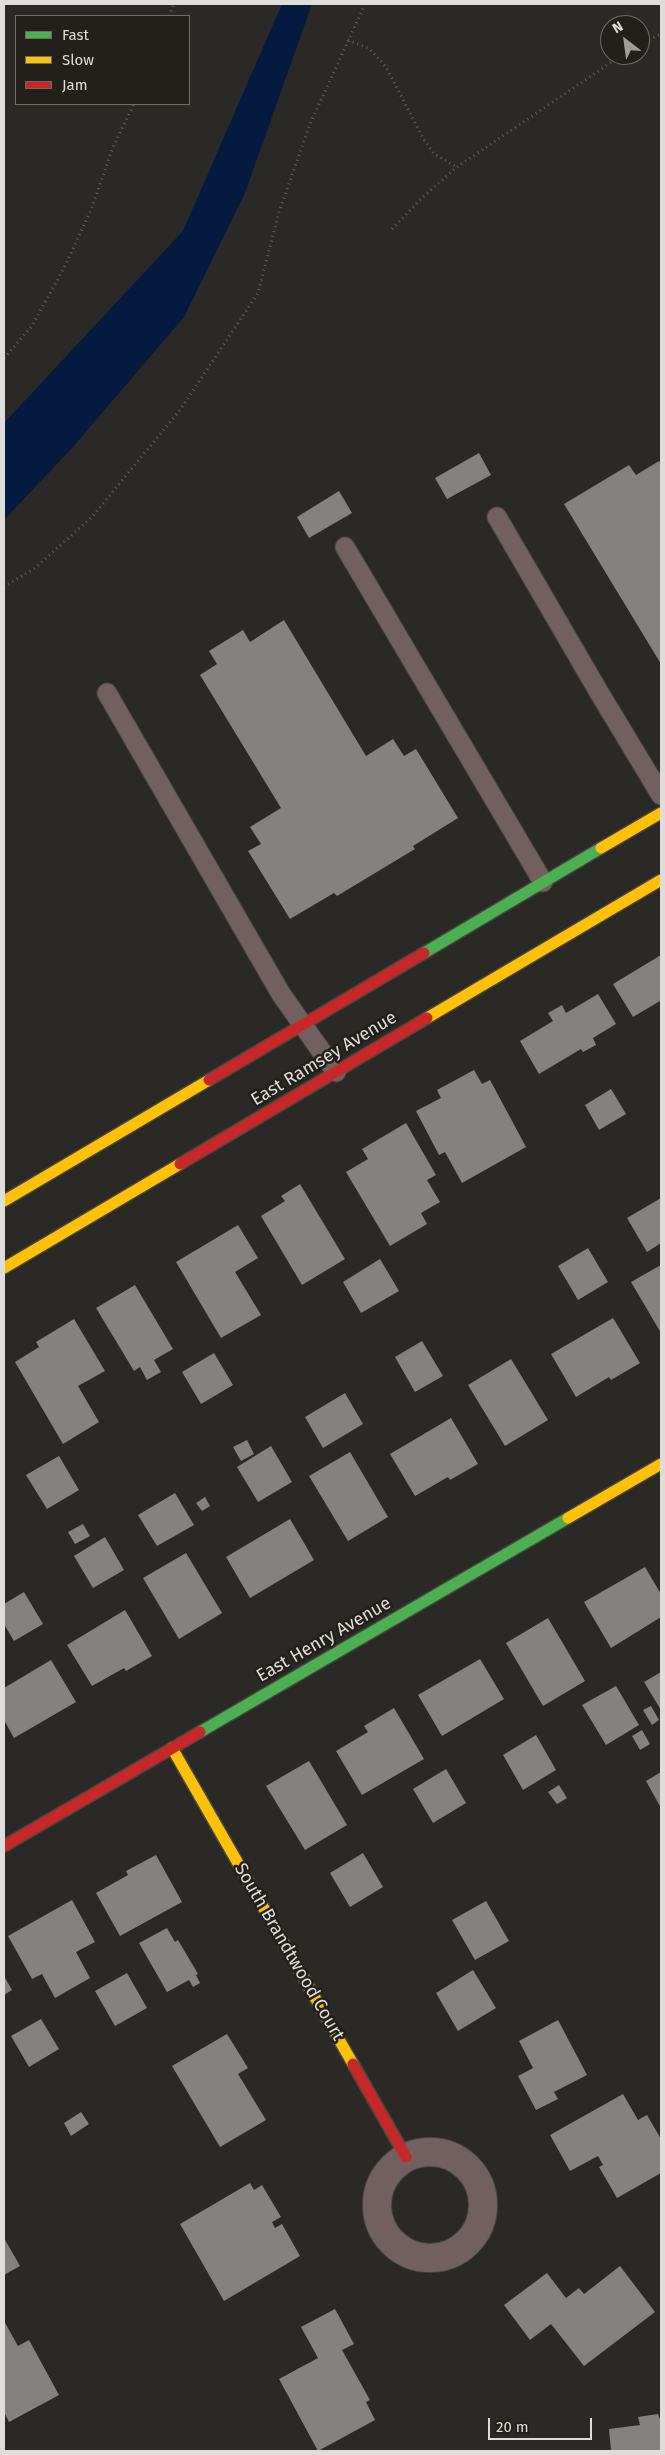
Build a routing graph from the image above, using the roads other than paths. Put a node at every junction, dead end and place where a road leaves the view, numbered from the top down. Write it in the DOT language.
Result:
graph roads {
  1 [pos="497,517"];
  2 [pos="345,547"];
  3 [pos="106,693"];
  4 [pos="661,795"];
  5 [pos="661,813"];
  6 [pos="661,880"];
  7 [pos="543,882"];
  8 [pos="302,1025"];
  9 [pos="336,1072"];
  10 [pos="4,1201"];
  11 [pos="4,1268"];
  12 [pos="661,1466"];
  13 [pos="172,1748"];
  14 [pos="4,1846"];
  15 [pos="406,2157"];
  1 -- 4 [label="lane"];
  2 -- 7 [label="lane"];
  3 -- 8 [label="lane"];
  5 -- 7 [label="street"];
  6 -- 9 [label="street, East Ramsey Avenue"];
  7 -- 8 [label="street"];
  8 -- 9 [label="lane"];
  8 -- 10 [label="street"];
  9 -- 11 [label="street, East Ramsey Avenue"];
  12 -- 13 [label="street, East Henry Avenue"];
  13 -- 14 [label="street, East Henry Avenue"];
  13 -- 15 [label="street, South Brandtwood Court"];
}
